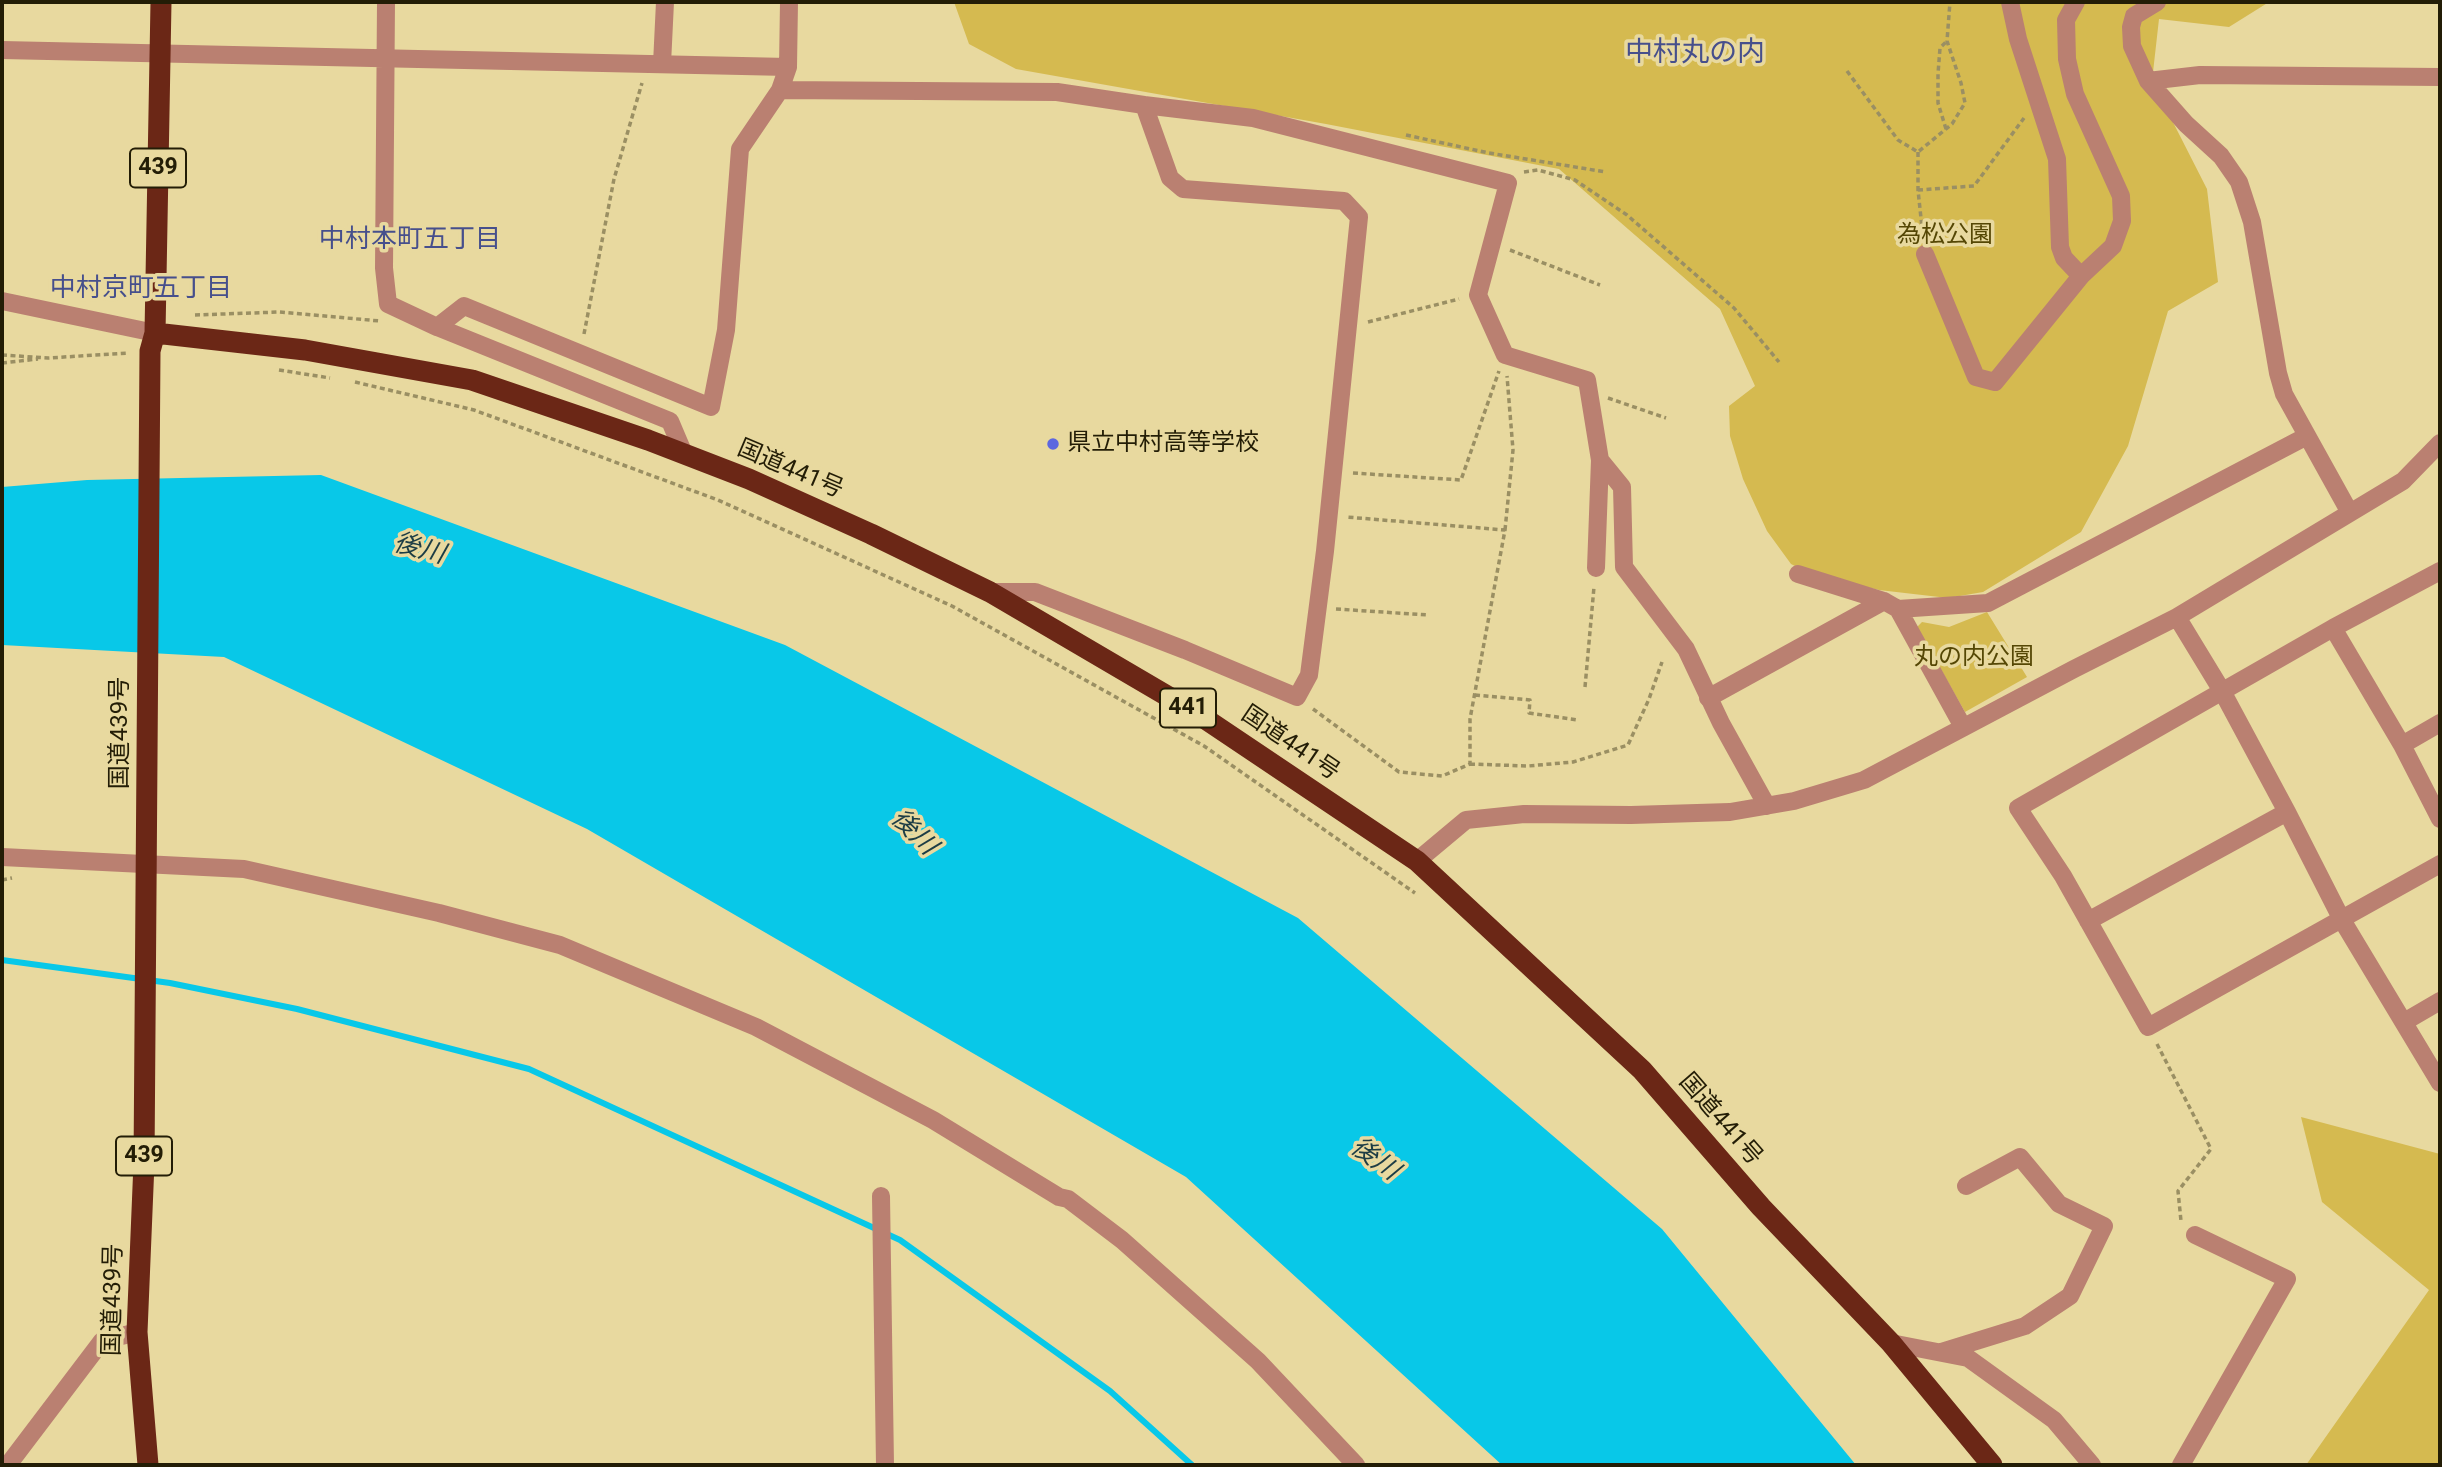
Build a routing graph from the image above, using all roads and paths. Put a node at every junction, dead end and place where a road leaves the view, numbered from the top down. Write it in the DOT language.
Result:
graph roads {
  1 [pos="161,2"];
  2 [pos="386,2"];
  3 [pos="665,2"];
  4 [pos="789,2"];
  5 [pos="1950,2"];
  6 [pos="2010,2"];
  7 [pos="2076,2"];
  8 [pos="2157,2"];
  9 [pos="1947,41"];
  10 [pos="2,50"];
  11 [pos="160,53"];
  12 [pos="385,58"];
  13 [pos="654,65"];
  14 [pos="788,67"];
  15 [pos="1847,71"];
  16 [pos="2440,77"];
  17 [pos="2148,81"];
  18 [pos="780,90"];
  19 [pos="2037,100"];
  20 [pos="1144,104"];
  21 [pos="1946,129"];
  22 [pos="1918,152"];
  23 [pos="1508,183"];
  24 [pos="1918,190"];
  25 [pos="1492,243"];
  26 [pos="1925,254"];
  27 [pos="2081,276"];
  28 [pos="1600,285"];
  29 [pos="1478,295"];
  30 [pos="2,301"];
  31 [pos="388,304"];
  32 [pos="188,315"];
  33 [pos="437,327"];
  34 [pos="1348,327"];
  35 [pos="152,342"];
  36 [pos="580,354"];
  37 [pos="2,355"];
  38 [pos="1505,355"];
  39 [pos="47,358"];
  40 [pos="1779,362"];
  41 [pos="2,363"];
  42 [pos="268,369"];
  43 [pos="333,379"];
  44 [pos="346,380"];
  45 [pos="1590,392"];
  46 [pos="1666,418"];
  47 [pos="2307,436"];
  48 [pos="2440,443"];
  49 [pos="684,454"];
  50 [pos="1600,460"];
  51 [pos="1333,472"];
  52 [pos="2350,513"];
  53 [pos="1329,515"];
  54 [pos="1505,530"];
  55 [pos="1596,568"];
  56 [pos="2440,571"];
  57 [pos="1798,574"];
  58 [pos="990,592"];
  59 [pos="1891,605"];
  60 [pos="1317,607"];
  61 [pos="1428,615"];
  62 [pos="2177,617"];
  63 [pos="2333,628"];
  64 [pos="1662,662"];
  65 [pos="1585,687"];
  66 [pos="2222,691"];
  67 [pos="1475,695"];
  68 [pos="1297,697"];
  69 [pos="1708,698"];
  70 [pos="1578,720"];
  71 [pos="2440,723"];
  72 [pos="1963,727"];
  73 [pos="2402,745"];
  74 [pos="1470,764"];
  75 [pos="1768,806"];
  76 [pos="2287,812"];
  77 [pos="2440,819"];
  78 [pos="147,854"];
  79 [pos="2,857"];
  80 [pos="1418,861"];
  81 [pos="2440,864"];
  82 [pos="1415,893"];
  83 [pos="2342,920"];
  84 [pos="2088,921"];
  85 [pos="2440,1001"];
  86 [pos="2404,1022"];
  87 [pos="2148,1027"];
  88 [pos="2440,1083"];
  89 [pos="1966,1186"];
  90 [pos="881,1196"];
  91 [pos="2195,1235"];
  92 [pos="136,1332"];
  93 [pos="1891,1343"];
  94 [pos="1941,1352"];
  95 [pos="8,1465"];
  96 [pos="148,1465"];
  97 [pos="885,1465"];
  98 [pos="1356,1465"];
  99 [pos="1992,1465"];
  100 [pos="2092,1465"];
  101 [pos="2181,1465"];
  1 -- 11 [label="highway, 国道439号 / 439"];
  2 -- 12 [label="street"];
  3 -- 13 [label="street"];
  4 -- 14 [label="street"];
  5 -- 9 [label="path"];
  6 -- 19 [label="street"];
  7 -- 27 [label="street"];
  8 -- 17 [label="street"];
  9 -- 21 [label="path"];
  9 -- 21 [label="path"];
  10 -- 11 [label="street"];
  11 -- 12 [label="street"];
  11 -- 35 [label="highway, 国道439号 / 439"];
  12 -- 13 [label="street"];
  12 -- 31 [label="street"];
  13 -- 14 [label="street"];
  13 -- 36 [label="path"];
  14 -- 18 [label="street"];
  15 -- 22 [label="path"];
  16 -- 17 [label="street"];
  17 -- 47 [label="street"];
  18 -- 20 [label="street"];
  18 -- 36 [label="street"];
  19 -- 24 [label="path"];
  19 -- 27 [label="street"];
  20 -- 23 [label="street"];
  20 -- 34 [label="street"];
  21 -- 22 [label="path"];
  22 -- 24 [label="path"];
  23 -- 25 [label="street"];
  23 -- 40 [label="path"];
  24 -- 26 [label="path"];
  25 -- 28 [label="path"];
  25 -- 29 [label="street"];
  26 -- 27 [label="street"];
  29 -- 34 [label="path"];
  29 -- 38 [label="street"];
  30 -- 35 [label="street"];
  31 -- 32 [label="path"];
  31 -- 33 [label="street"];
  33 -- 36 [label="street"];
  33 -- 49 [label="street"];
  34 -- 51 [label="street"];
  35 -- 39 [label="path"];
  35 -- 49 [label="highway, 国道441号 / 441"];
  35 -- 78 [label="highway, 国道439号 / 439"];
  37 -- 39 [label="path"];
  38 -- 45 [label="street"];
  38 -- 51 [label="path"];
  38 -- 54 [label="path"];
  39 -- 41 [label="path"];
  42 -- 43 [label="path"];
  44 -- 82 [label="path"];
  45 -- 46 [label="path"];
  45 -- 50 [label="street"];
  47 -- 52 [label="street"];
  47 -- 59 [label="street"];
  48 -- 52 [label="street"];
  49 -- 58 [label="highway, 国道441号 / 441"];
  50 -- 55 [label="street"];
  50 -- 69 [label="street"];
  51 -- 53 [label="street"];
  52 -- 62 [label="street"];
  53 -- 54 [label="path"];
  53 -- 60 [label="street"];
  54 -- 67 [label="path"];
  55 -- 65 [label="path"];
  56 -- 63 [label="street"];
  57 -- 59 [label="street"];
  58 -- 68 [label="street"];
  58 -- 80 [label="highway, 国道441号 / 441"];
  59 -- 69 [label="street"];
  59 -- 72 [label="street"];
  60 -- 61 [label="path"];
  60 -- 68 [label="street"];
  62 -- 66 [label="street"];
  62 -- 72 [label="street"];
  63 -- 66 [label="street"];
  63 -- 73 [label="street"];
  64 -- 74 [label="path"];
  66 -- 76 [label="street"];
  66 -- 84 [label="street"];
  67 -- 70 [label="path"];
  67 -- 74 [label="path"];
  68 -- 74 [label="path"];
  69 -- 75 [label="street"];
  71 -- 73 [label="street"];
  72 -- 75 [label="street"];
  73 -- 77 [label="street"];
  75 -- 80 [label="street"];
  76 -- 83 [label="street"];
  76 -- 84 [label="street"];
  78 -- 79 [label="street"];
  78 -- 92 [label="highway, 国道439号 / 439"];
  78 -- 98 [label="street"];
  80 -- 93 [label="highway, 国道441号 / 441"];
  81 -- 83 [label="street"];
  83 -- 86 [label="street"];
  83 -- 87 [label="street"];
  84 -- 87 [label="street"];
  85 -- 86 [label="street"];
  86 -- 88 [label="street"];
  87 -- 91 [label="path"];
  89 -- 94 [label="street"];
  90 -- 97 [label="street"];
  91 -- 101 [label="street"];
  92 -- 95 [label="street"];
  92 -- 96 [label="highway, 国道439号 / 439"];
  93 -- 94 [label="street"];
  93 -- 99 [label="highway, 国道441号 / 441"];
  94 -- 100 [label="street"];
}
